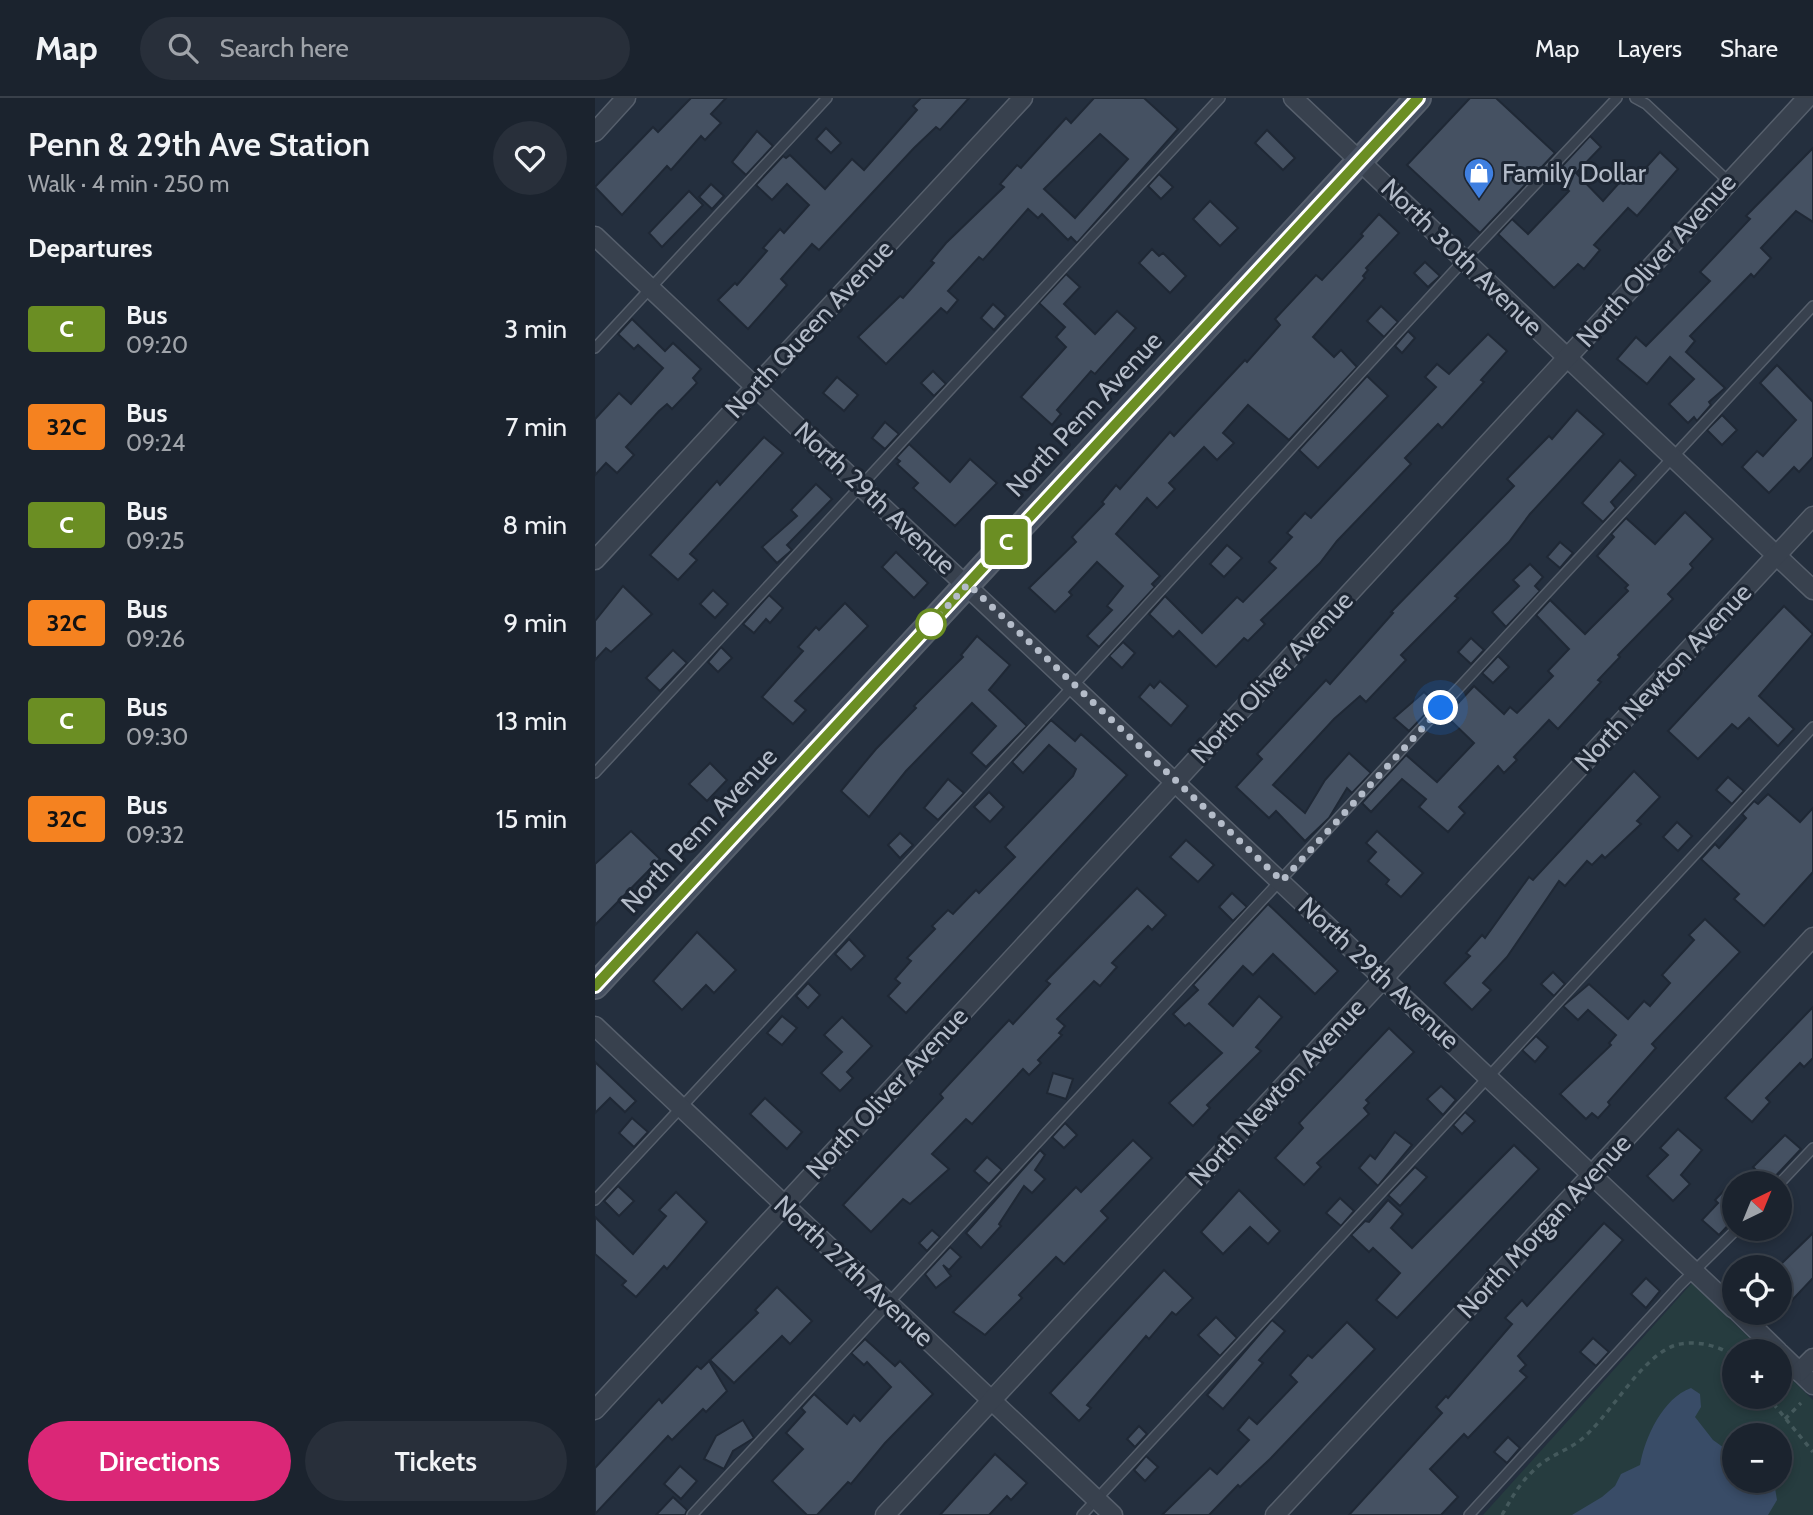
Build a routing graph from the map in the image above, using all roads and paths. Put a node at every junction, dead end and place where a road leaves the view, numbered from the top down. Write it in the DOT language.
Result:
graph roads {
  1 [pos="626,98"];
  2 [pos="827,98"];
  3 [pos="1023,98"];
  4 [pos="1220,98"];
  5 [pos="1293,98"];
  6 [pos="1418,98"];
  7 [pos="1617,98"];
  8 [pos="1635,98"];
  9 [pos="1807,98"];
  10 [pos="595,132"];
  11 [pos="1360,160"];
  12 [pos="1728,181"];
  13 [pos="595,236"];
  14 [pos="1465,259"];
  15 [pos="650,288"];
  16 [pos="1813,306"];
  17 [pos="595,348"];
  18 [pos="1568,358"];
  19 [pos="756,386"];
  20 [pos="1673,456"];
  21 [pos="860,485"];
  22 [pos="1813,516"];
  23 [pos="1776,555"];
  24 [pos="595,560"];
  25 [pos="968,584"];
  26 [pos="1813,590"];
  27 [pos="1075,684"];
  28 [pos="1813,727"];
  29 [pos="595,774"];
  30 [pos="1176,781"];
  31 [pos="1282,881"];
  32 [pos="1813,937"];
  33 [pos="1384,977"];
  34 [pos="595,986"];
  35 [pos="595,1026"];
  36 [pos="1489,1077"];
  37 [pos="680,1107"];
  38 [pos="1813,1147"];
  39 [pos="1791,1171"];
  40 [pos="1592,1175"];
  41 [pos="595,1200"];
  42 [pos="784,1205"];
  43 [pos="1725,1241"];
  44 [pos="1696,1271"];
  45 [pos="1722,1297"];
  46 [pos="888,1303"];
  47 [pos="1751,1325"];
  48 [pos="1765,1339"];
  49 [pos="1722,1350"];
  50 [pos="1813,1358"];
  51 [pos="1792,1364"];
  52 [pos="1800,1372"];
  53 [pos="1813,1385"];
  54 [pos="991,1399"];
  55 [pos="1801,1403"];
  56 [pos="1777,1409"];
  57 [pos="595,1410"];
  58 [pos="1784,1419"];
  59 [pos="1813,1452"];
  60 [pos="1097,1499"];
  61 [pos="692,1515"];
  62 [pos="885,1515"];
  63 [pos="1082,1515"];
  64 [pos="1113,1515"];
  65 [pos="1275,1515"];
  66 [pos="1469,1515"];
  67 [pos="1502,1515"];
  1 -- 10 [label="street"];
  2 -- 15 [label="lane"];
  3 -- 19 [label="street, North Queen Avenue"];
  4 -- 21 [label="lane"];
  5 -- 11 [label="street, North 30th Avenue"];
  6 -- 11 [label="main road, North Penn Avenue"];
  7 -- 14 [label="lane"];
  8 -- 12 [label="lane"];
  9 -- 12 [label="street, North Oliver Avenue"];
  11 -- 14 [label="street, North 30th Avenue"];
  11 -- 25 [label="main road, North Penn Avenue"];
  12 -- 18 [label="street, North Oliver Avenue"];
  13 -- 15 [label="street, North 29th Avenue"];
  14 -- 18 [label="street, North 30th Avenue"];
  14 -- 27 [label="lane"];
  15 -- 17 [label="lane"];
  15 -- 19 [label="street, North 29th Avenue"];
  16 -- 20 [label="lane"];
  18 -- 20 [label="street, North 30th Avenue"];
  18 -- 30 [label="street, North Oliver Avenue"];
  19 -- 21 [label="street, North 29th Avenue"];
  19 -- 24 [label="street, North Queen Avenue"];
  20 -- 23 [label="street, North 30th Avenue"];
  20 -- 31 [label="lane"];
  21 -- 25 [label="street, North 29th Avenue"];
  21 -- 29 [label="lane"];
  22 -- 23 [label="street, North Newton Avenue"];
  23 -- 26 [label="street, North 30th Avenue"];
  23 -- 33 [label="street, North Newton Avenue"];
  25 -- 27 [label="street, North 29th Avenue"];
  25 -- 34 [label="main road, North Penn Avenue"];
  27 -- 30 [label="street, North 29th Avenue"];
  27 -- 37 [label="lane"];
  28 -- 36 [label="lane"];
  30 -- 31 [label="street, North 29th Avenue"];
  30 -- 42 [label="street, North Oliver Avenue"];
  31 -- 33 [label="street, North 29th Avenue"];
  31 -- 46 [label="lane"];
  32 -- 40 [label="street, North Morgan Avenue"];
  33 -- 36 [label="street, North 29th Avenue"];
  33 -- 54 [label="street, North Newton Avenue"];
  35 -- 37 [label="street, North 27th Avenue"];
  36 -- 40 [label="street, North 29th Avenue"];
  36 -- 60 [label="lane"];
  37 -- 41 [label="lane"];
  37 -- 42 [label="street, North 27th Avenue"];
  38 -- 39 [label="lane"];
  40 -- 44 [label="street, North 29th Avenue"];
  40 -- 65 [label="street, North Morgan Avenue"];
  42 -- 46 [label="street, North 27th Avenue"];
  42 -- 57 [label="street, North Oliver Avenue"];
  43 -- 44 [label="lane"];
  44 -- 45 [label="street, North 29th Avenue"];
  44 -- 66 [label="lane"];
  46 -- 54 [label="street, North 27th Avenue"];
  46 -- 61 [label="lane"];
  47 -- 48 [label="street, North 29th Avenue"];
  49 -- 67 [label="path"];
  50 -- 52 [label="street"];
  51 -- 52 [label="street, North 29th Avenue"];
  52 -- 53 [label="street, North 29th Avenue"];
  54 -- 60 [label="street, North 27th Avenue"];
  54 -- 62 [label="street, North Newton Avenue"];
  55 -- 58 [label="path"];
  56 -- 58 [label="path"];
  58 -- 59 [label="path"];
  60 -- 63 [label="lane"];
  60 -- 64 [label="street, North 27th Avenue"];
}
